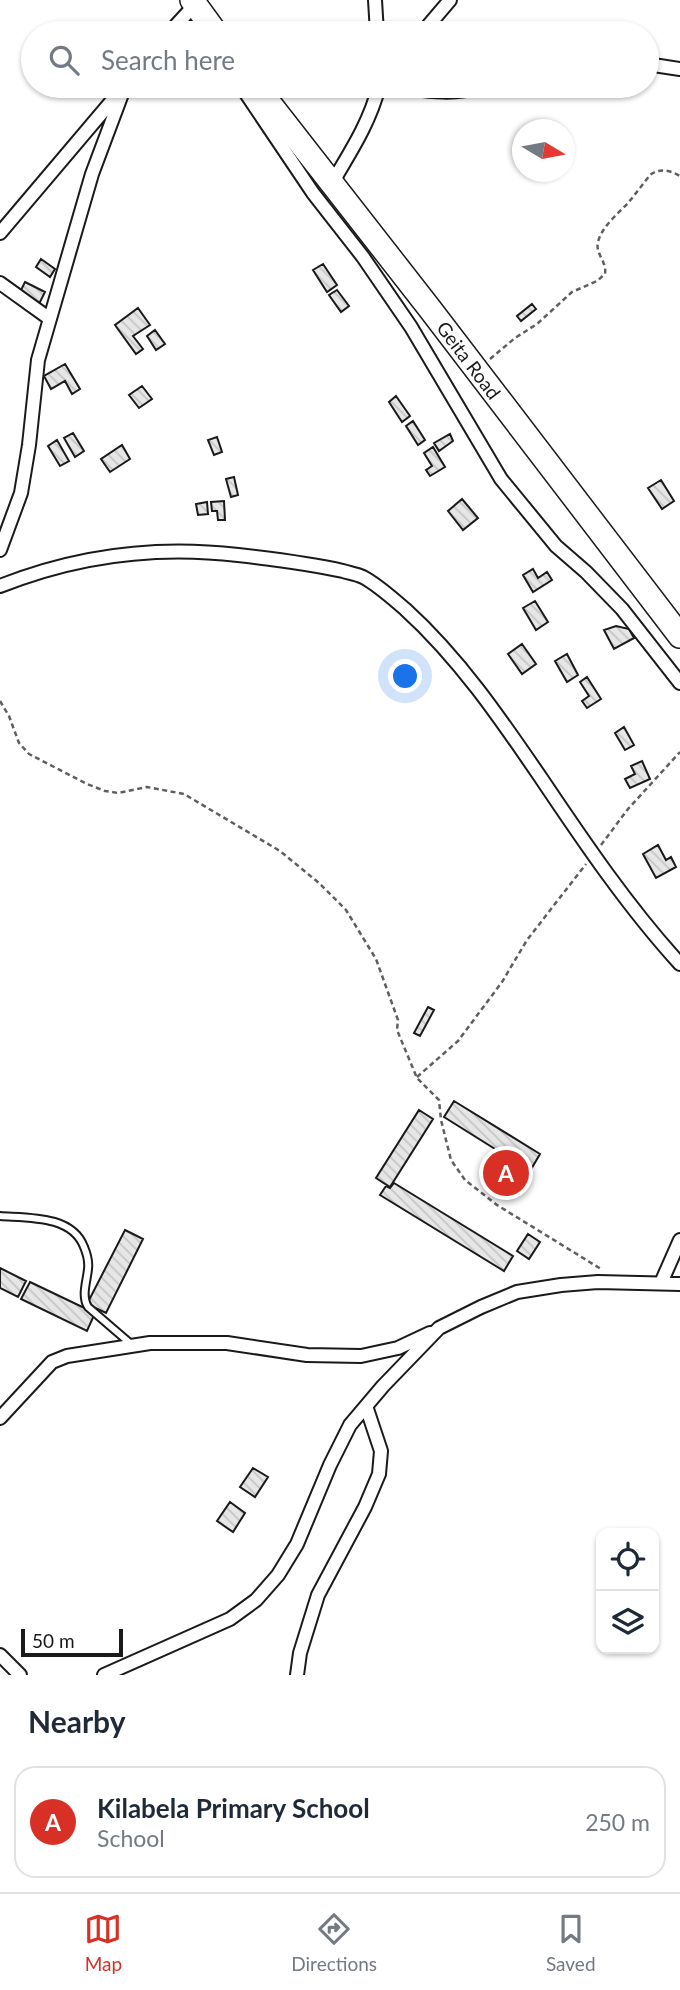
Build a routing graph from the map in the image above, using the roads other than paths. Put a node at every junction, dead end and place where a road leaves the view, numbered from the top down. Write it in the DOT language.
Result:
graph roads {
  1 [pos="375,0"];
  2 [pos="450,0"];
  3 [pos="192,3"];
  4 [pos="178,21"];
  5 [pos="201,21"];
  6 [pos="206,21"];
  7 [pos="376,21"];
  8 [pos="432,21"];
  9 [pos="659,66"];
  10 [pos="680,69"];
  11 [pos="115,98"];
  12 [pos="120,98"];
  13 [pos="249,98"];
  14 [pos="265,98"];
  15 [pos="375,98"];
  16 [pos="332,183"];
  17 [pos="0,233"];
  18 [pos="0,283"];
  19 [pos="50,319"];
  20 [pos="0,550"];
  21 [pos="0,586"];
  22 [pos="680,636"];
  23 [pos="680,683"];
  24 [pos="680,964"];
  25 [pos="0,1216"];
  26 [pos="680,1240"];
  27 [pos="661,1283"];
  28 [pos="680,1284"];
  29 [pos="439,1328"];
  30 [pos="133,1345"];
  31 [pos="366,1406"];
  32 [pos="0,1418"];
  33 [pos="0,1655"];
  34 [pos="20,1675"];
  35 [pos="104,1675"];
  36 [pos="298,1675"];
  1 -- 7 [label="street"];
  2 -- 8 [label="street"];
  3 -- 4 [label="street"];
  3 -- 5 [label="street"];
  3 -- 6 [label="highway"];
  9 -- 10 [label="street"];
  11 -- 17 [label="street"];
  12 -- 19 [label="street"];
  13 -- 23 [label="street"];
  14 -- 16 [label="highway, Geita Road"];
  15 -- 16 [label="street"];
  16 -- 22 [label="highway, Geita Road"];
  18 -- 19 [label="street"];
  19 -- 20 [label="street"];
  21 -- 24 [label="street"];
  25 -- 30 [label="lane"];
  26 -- 27 [label="street"];
  27 -- 28 [label="street"];
  27 -- 29 [label="street"];
  29 -- 30 [label="street"];
  29 -- 31 [label="street"];
  30 -- 32 [label="street"];
  31 -- 35 [label="street"];
  31 -- 36 [label="street"];
  33 -- 34 [label="street"];
}
